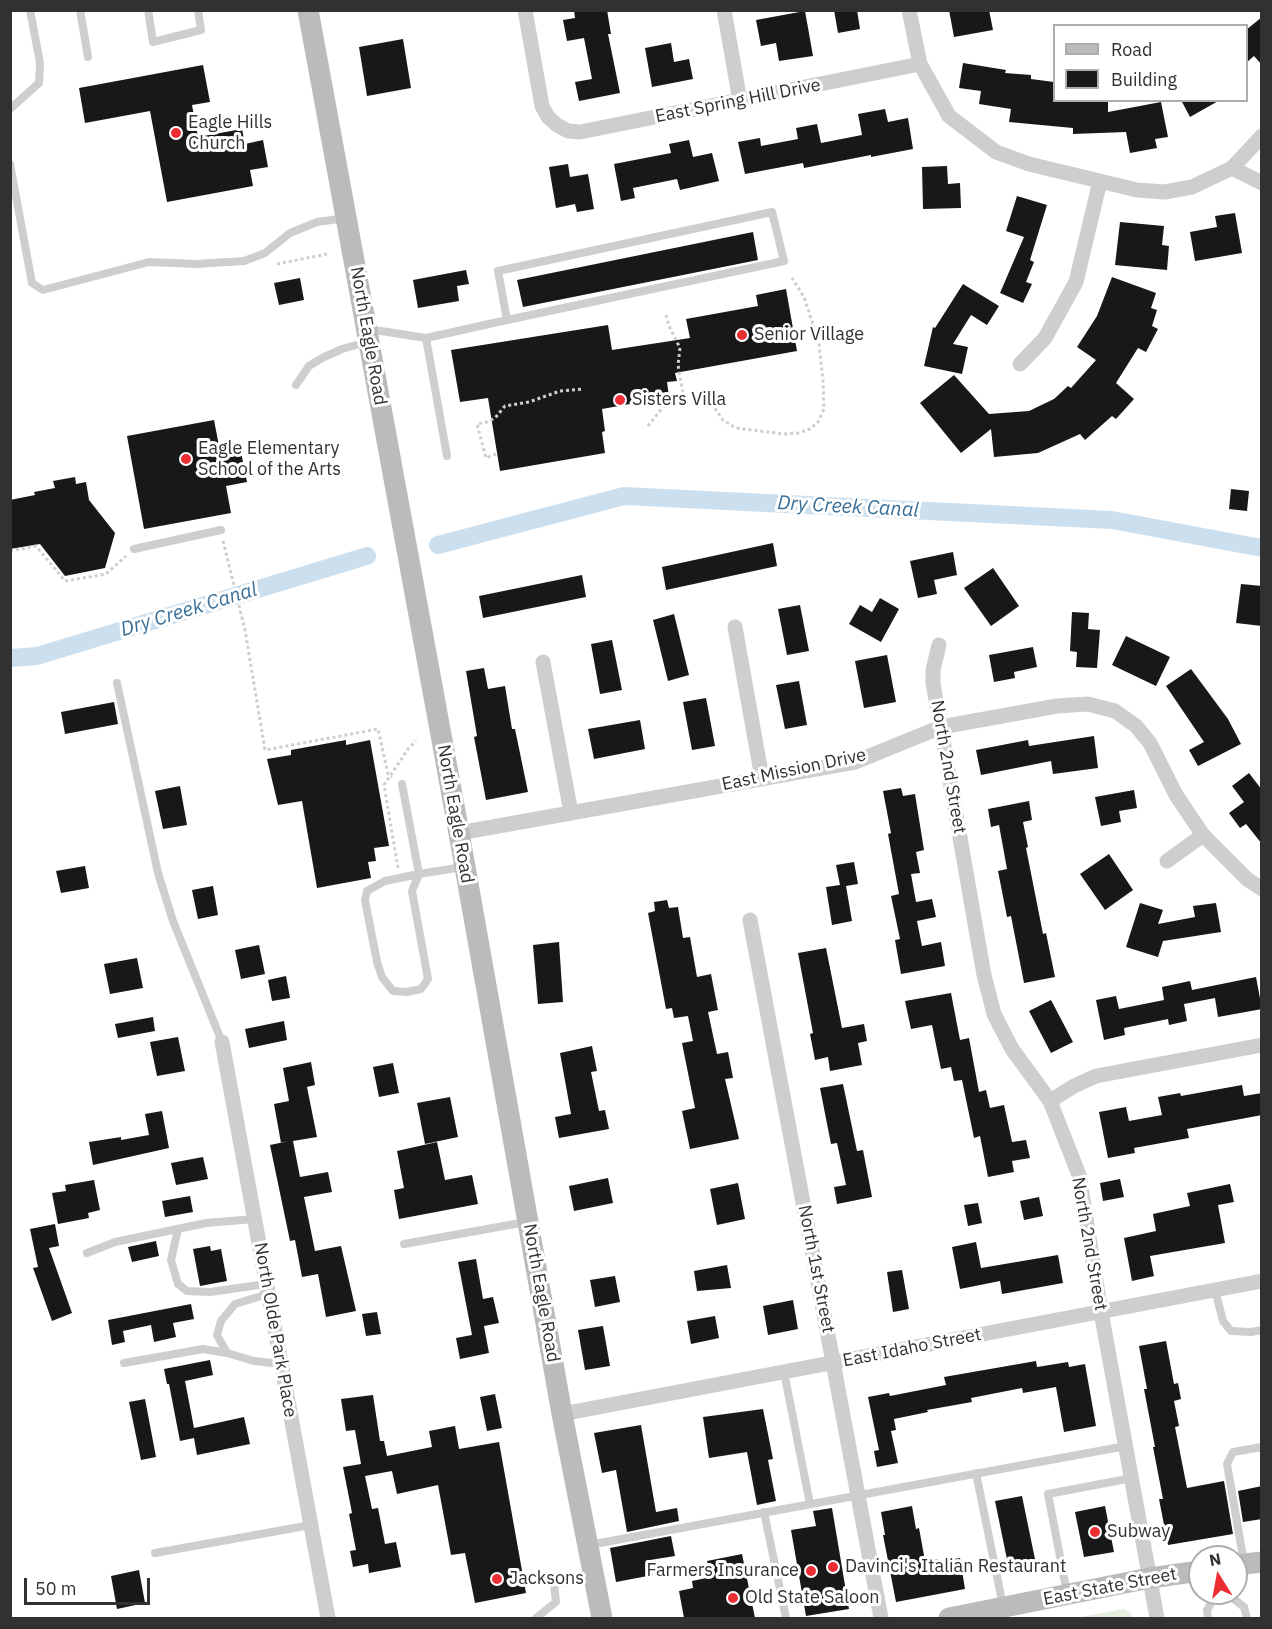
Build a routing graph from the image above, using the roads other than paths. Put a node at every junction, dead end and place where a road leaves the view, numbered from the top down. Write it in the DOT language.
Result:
graph roads {
  1 [pos="30,10"];
  2 [pos="80,10"];
  3 [pos="148,10"];
  4 [pos="198,10"];
  5 [pos="308,10"];
  6 [pos="525,10"];
  7 [pos="724,10"];
  8 [pos="909,10"];
  9 [pos="88,57"];
  10 [pos="920,64"];
  11 [pos="740,100"];
  12 [pos="10,109"];
  13 [pos="1262,136"];
  14 [pos="10,164"];
  15 [pos="1232,168"];
  16 [pos="1100,181"];
  17 [pos="1262,183"];
  18 [pos="346,218"];
  19 [pos="507,320"];
  20 [pos="368,335"];
  21 [pos="426,338"];
  22 [pos="1020,364"];
  23 [pos="296,385"];
  24 [pos="447,456"];
  25 [pos="221,530"];
  26 [pos="134,549"];
  27 [pos="735,627"];
  28 [pos="939,645"];
  29 [pos="543,662"];
  30 [pos="117,683"];
  31 [pos="941,727"];
  32 [pos="762,778"];
  33 [pos="402,784"];
  34 [pos="571,813"];
  35 [pos="459,833"];
  36 [pos="1203,835"];
  37 [pos="1167,861"];
  38 [pos="464,867"];
  39 [pos="419,873"];
  40 [pos="1262,889"];
  41 [pos="750,920"];
  42 [pos="222,1042"];
  43 [pos="1262,1045"];
  44 [pos="1050,1101"];
  45 [pos="254,1219"];
  46 [pos="528,1222"];
  47 [pos="178,1229"];
  48 [pos="404,1244"];
  49 [pos="87,1253"];
  50 [pos="1262,1281"];
  51 [pos="267,1289"];
  52 [pos="1215,1290"];
  53 [pos="1101,1312"];
  54 [pos="1262,1330"];
  55 [pos="227,1353"];
  56 [pos="124,1363"];
  57 [pos="834,1363"];
  58 [pos="281,1364"];
  59 [pos="784,1372"];
  60 [pos="562,1414"];
  61 [pos="1126,1446"];
  62 [pos="1262,1447"];
  63 [pos="976,1473"];
  64 [pos="1133,1478"];
  65 [pos="858,1495"];
  66 [pos="810,1504"];
  67 [pos="764,1512"];
  68 [pos="310,1525"];
  69 [pos="587,1545"];
  70 [pos="1243,1545"];
  71 [pos="154,1553"];
  72 [pos="1188,1573"];
  73 [pos="594,1578"];
  74 [pos="1150,1578"];
  75 [pos="1067,1595"];
  76 [pos="1003,1608"];
  77 [pos="328,1618"];
  78 [pos="536,1618"];
  79 [pos="602,1618"];
  80 [pos="786,1618"];
  81 [pos="881,1618"];
  82 [pos="950,1618"];
  83 [pos="1157,1618"];
  1 -- 12 [label="lane"];
  2 -- 9 [label="lane"];
  3 -- 4 [label="lane"];
  5 -- 18 [label="main road, North Eagle Road"];
  6 -- 11 [label="street, East Spring Hill Drive"];
  7 -- 11 [label="street"];
  8 -- 10 [label="street"];
  10 -- 11 [label="street, East Spring Hill Drive"];
  10 -- 16 [label="street"];
  13 -- 15 [label="street"];
  14 -- 18 [label="lane"];
  15 -- 16 [label="street"];
  15 -- 17 [label="street"];
  16 -- 22 [label="street"];
  18 -- 20 [label="main road, North Eagle Road"];
  19 -- 19 [label="lane"];
  19 -- 21 [label="lane"];
  20 -- 21 [label="lane"];
  20 -- 23 [label="lane"];
  20 -- 35 [label="main road, North Eagle Road"];
  21 -- 24 [label="lane"];
  25 -- 26 [label="lane"];
  27 -- 32 [label="street"];
  28 -- 31 [label="street, North 2nd Street"];
  29 -- 34 [label="street"];
  30 -- 42 [label="lane"];
  31 -- 32 [label="street, East Mission Drive"];
  31 -- 36 [label="street, East Mission Drive"];
  31 -- 44 [label="street, North 2nd Street"];
  32 -- 34 [label="street, East Mission Drive"];
  33 -- 39 [label="lane"];
  34 -- 35 [label="street, East Mission Drive"];
  35 -- 38 [label="main road, North Eagle Road"];
  36 -- 37 [label="street"];
  36 -- 40 [label="street, East Mission Drive"];
  38 -- 39 [label="lane"];
  38 -- 46 [label="main road, North Eagle Road"];
  39 -- 39 [label="lane"];
  41 -- 57 [label="street, North 1st Street"];
  42 -- 45 [label="street, North Olde Park Place"];
  43 -- 44 [label="street"];
  44 -- 53 [label="street, North 2nd Street"];
  45 -- 47 [label="lane"];
  45 -- 51 [label="street, North Olde Park Place"];
  46 -- 48 [label="lane"];
  46 -- 60 [label="main road, North Eagle Road"];
  47 -- 49 [label="lane"];
  47 -- 51 [label="lane"];
  50 -- 52 [label="street, East Idaho Street"];
  51 -- 55 [label="lane"];
  51 -- 58 [label="street, North Olde Park Place"];
  52 -- 53 [label="street, East Idaho Street"];
  52 -- 54 [label="lane"];
  53 -- 57 [label="street, East Idaho Street"];
  53 -- 61 [label="street, North 2nd Street"];
  55 -- 56 [label="lane"];
  55 -- 58 [label="lane"];
  57 -- 59 [label="street, East Idaho Street"];
  57 -- 65 [label="street, North 1st Street"];
  58 -- 68 [label="street, North Olde Park Place"];
  59 -- 60 [label="street, East Idaho Street"];
  59 -- 66 [label="lane"];
  60 -- 69 [label="main road, North Eagle Road"];
  61 -- 63 [label="lane"];
  61 -- 64 [label="street, North 2nd Street"];
  62 -- 70 [label="lane"];
  63 -- 65 [label="lane"];
  63 -- 76 [label="lane"];
  64 -- 74 [label="street, North 2nd Street"];
  64 -- 75 [label="lane"];
  65 -- 66 [label="lane"];
  65 -- 81 [label="street, North 1st Street"];
  66 -- 67 [label="lane"];
  67 -- 69 [label="lane"];
  67 -- 80 [label="lane"];
  68 -- 71 [label="lane"];
  68 -- 77 [label="street, North Olde Park Place"];
  69 -- 73 [label="main road, North Eagle Road"];
  72 -- 74 [label="main road, East State Street"];
  73 -- 78 [label="lane"];
  73 -- 79 [label="main road, North Eagle Road"];
  74 -- 75 [label="main road, East State Street"];
  74 -- 83 [label="street, North 2nd Street"];
  75 -- 76 [label="main road, East State Street"];
  76 -- 82 [label="main road, East State Street"];
}
